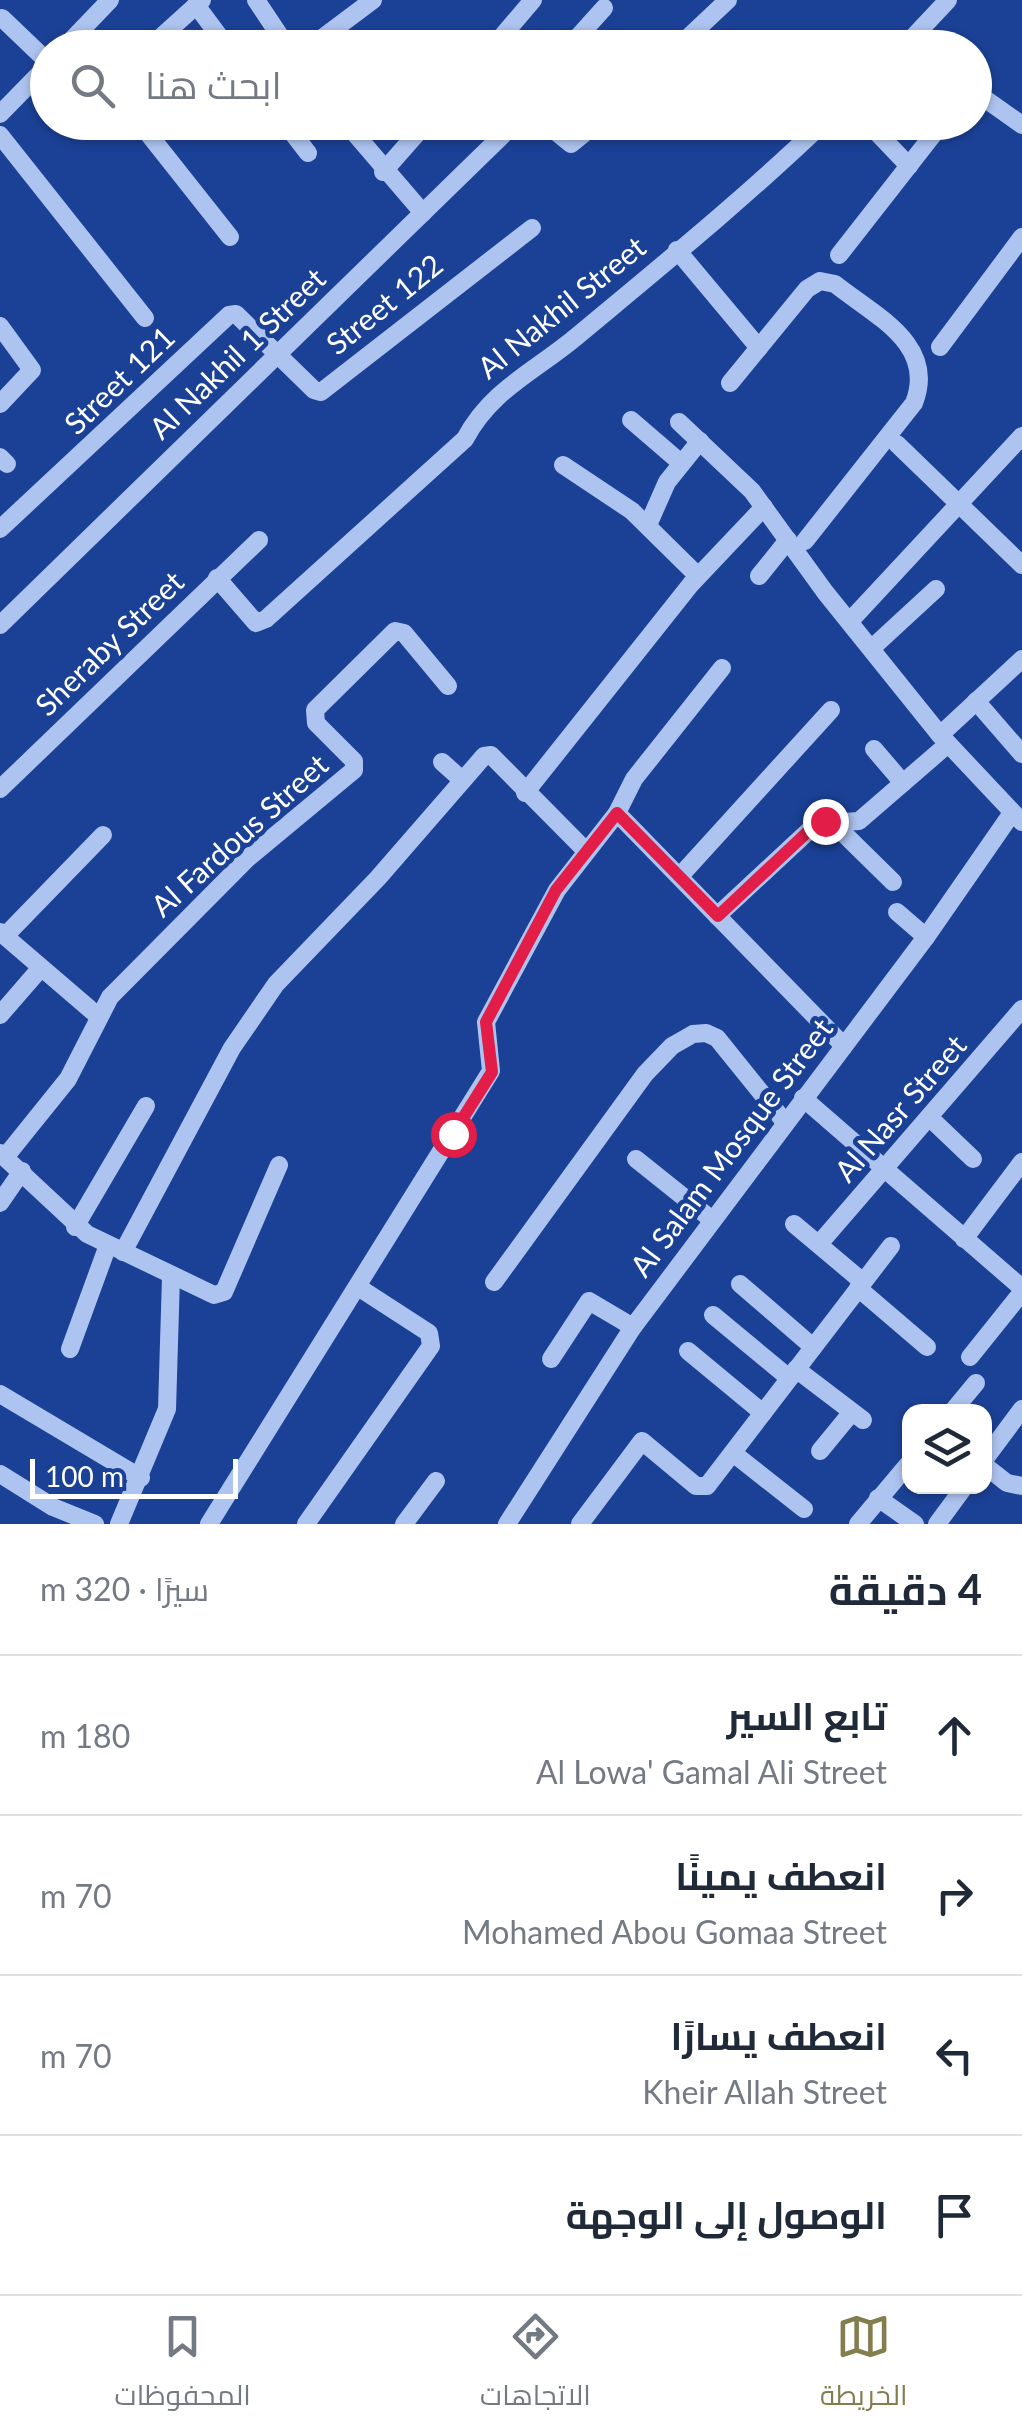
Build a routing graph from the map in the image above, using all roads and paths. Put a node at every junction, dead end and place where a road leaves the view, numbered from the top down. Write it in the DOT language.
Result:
graph roads {
  1 [pos="110,0"];
  2 [pos="256,0"];
  3 [pos="373,0"];
  4 [pos="533,0"];
  5 [pos="728,0"];
  6 [pos="948,0"];
  7 [pos="199,3"];
  8 [pos="604,8"];
  9 [pos="2,18"];
  10 [pos="81,30"];
  11 [pos="169,30"];
  12 [pos="216,30"];
  13 [pos="276,30"];
  14 [pos="332,30"];
  15 [pos="507,30"];
  16 [pos="584,30"];
  17 [pos="697,30"];
  18 [pos="920,30"];
  19 [pos="30,45"];
  20 [pos="30,82"];
  21 [pos="992,104"];
  22 [pos="0,114"];
  23 [pos="1022,126"];
  24 [pos="0,135"];
  25 [pos="152,140"];
  26 [pos="298,140"];
  27 [pos="359,140"];
  28 [pos="411,140"];
  29 [pos="498,140"];
  30 [pos="805,140"];
  31 [pos="884,140"];
  32 [pos="929,140"];
  33 [pos="308,154"];
  34 [pos="909,166"];
  35 [pos="383,172"];
  36 [pos="423,213"];
  37 [pos="532,228"];
  38 [pos="230,237"];
  39 [pos="1022,237"];
  40 [pos="677,250"];
  41 [pos="840,255"];
  42 [pos="145,318"];
  43 [pos="0,326"];
  44 [pos="940,347"];
  45 [pos="759,348"];
  46 [pos="276,355"];
  47 [pos="730,384"];
  48 [pos="0,404"];
  49 [pos="631,420"];
  50 [pos="679,422"];
  51 [pos="1022,436"];
  52 [pos="700,441"];
  53 [pos="898,444"];
  54 [pos="681,463"];
  55 [pos="563,464"];
  56 [pos="956,502"];
  57 [pos="764,506"];
  58 [pos="648,525"];
  59 [pos="0,529"];
  60 [pos="259,540"];
  61 [pos="796,540"];
  62 [pos="1022,565"];
  63 [pos="698,576"];
  64 [pos="759,576"];
  65 [pos="217,578"];
  66 [pos="936,589"];
  67 [pos="850,621"];
  68 [pos="0,626"];
  69 [pos="872,648"];
  70 [pos="1022,659"];
  71 [pos="722,668"];
  72 [pos="448,686"];
  73 [pos="976,701"];
  74 [pos="831,710"];
  75 [pos="944,739"];
  76 [pos="874,749"];
  77 [pos="1022,754"];
  78 [pos="442,762"];
  79 [pos="462,779"];
  80 [pos="903,783"];
  81 [pos="0,789"];
  82 [pos="525,793"];
  83 [pos="617,813"];
  84 [pos="1017,818"];
  85 [pos="834,824"];
  86 [pos="103,835"];
  87 [pos="586,852"];
  88 [pos="680,876"];
  89 [pos="892,882"];
  90 [pos="897,912"];
  91 [pos="718,916"];
  92 [pos="2,934"];
  93 [pos="926,936"];
  94 [pos="40,970"];
  95 [pos="1022,1009"];
  96 [pos="0,1015"];
  97 [pos="98,1016"];
  98 [pos="844,1046"];
  99 [pos="803,1098"];
  100 [pos="146,1106"];
  101 [pos="930,1118"];
  102 [pos="784,1122"];
  103 [pos="3,1155"];
  104 [pos="636,1158"];
  105 [pos="973,1159"];
  106 [pos="1022,1162"];
  107 [pos="279,1164"];
  108 [pos="22,1171"];
  109 [pos="886,1172"];
  110 [pos="0,1203"];
  111 [pos="711,1219"];
  112 [pos="794,1224"];
  113 [pos="75,1226"];
  114 [pos="964,1240"];
  115 [pos="819,1244"];
  116 [pos="891,1246"];
  117 [pos="115,1248"];
  118 [pos="172,1278"];
  119 [pos="494,1282"];
  120 [pos="740,1284"];
  121 [pos="861,1285"];
  122 [pos="1021,1286"];
  123 [pos="358,1287"];
  124 [pos="713,1315"];
  125 [pos="632,1326"];
  126 [pos="813,1346"];
  127 [pos="928,1347"];
  128 [pos="70,1349"];
  129 [pos="688,1350"];
  130 [pos="970,1357"];
  131 [pos="551,1359"];
  132 [pos="793,1373"];
  133 [pos="976,1384"];
  134 [pos="0,1394"];
  135 [pos="959,1404"];
  136 [pos="1022,1409"];
  137 [pos="762,1413"];
  138 [pos="820,1450"];
  139 [pos="992,1451"];
  140 [pos="732,1453"];
  141 [pos="992,1469"];
  142 [pos="902,1471"];
  143 [pos="5,1478"];
  144 [pos="140,1478"];
  145 [pos="436,1481"];
  146 [pos="1022,1486"];
  147 [pos="959,1494"];
  148 [pos="878,1498"];
  149 [pos="0,1499"];
  150 [pos="804,1509"];
  151 [pos="95,1524"];
  152 [pos="119,1524"];
  153 [pos="209,1524"];
  154 [pos="306,1524"];
  155 [pos="404,1524"];
  156 [pos="508,1524"];
  157 [pos="580,1524"];
  158 [pos="858,1524"];
  159 [pos="915,1524"];
  160 [pos="937,1524"];
  1 -- 10 [label="street"];
  2 -- 13 [label="street"];
  3 -- 14 [label="street"];
  4 -- 15 [label="street"];
  5 -- 17 [label="street"];
  6 -- 18 [label="street"];
  7 -- 11 [label="street"];
  7 -- 12 [label="street"];
  8 -- 16 [label="street"];
  9 -- 19 [label="street"];
  20 -- 22 [label="street"];
  21 -- 23 [label="street"];
  24 -- 42 [label="street"];
  25 -- 38 [label="street"];
  26 -- 33 [label="street"];
  27 -- 35 [label="street"];
  28 -- 35 [label="street"];
  29 -- 36 [label="street, Al Nakhil 1 Street"];
  30 -- 40 [label="street, Al Nakhil Street"];
  31 -- 34 [label="street"];
  32 -- 34 [label="street"];
  34 -- 41 [label="street"];
  35 -- 36 [label="street"];
  36 -- 46 [label="street, Al Nakhil 1 Street"];
  37 -- 46 [label="street, Street 122"];
  39 -- 44 [label="street"];
  40 -- 45 [label="street"];
  40 -- 65 [label="street, Al Nakhil Street"];
  43 -- 48 [label="street"];
  45 -- 47 [label="street"];
  45 -- 61 [label="street"];
  46 -- 59 [label="street, Street 121"];
  46 -- 68 [label="street, Al Nakhil 1 Street"];
  49 -- 54 [label="street"];
  50 -- 52 [label="street"];
  51 -- 56 [label="street"];
  52 -- 54 [label="street"];
  52 -- 57 [label="street"];
  53 -- 56 [label="street"];
  54 -- 58 [label="street"];
  55 -- 58 [label="street"];
  56 -- 62 [label="street"];
  56 -- 67 [label="street"];
  57 -- 61 [label="street"];
  57 -- 63 [label="street"];
  58 -- 63 [label="street"];
  60 -- 65 [label="street, Sheraby Street"];
  61 -- 64 [label="street"];
  61 -- 67 [label="street"];
  63 -- 82 [label="street"];
  65 -- 81 [label="street, Sheraby Street"];
  66 -- 69 [label="street"];
  67 -- 69 [label="street"];
  69 -- 75 [label="street"];
  70 -- 73 [label="street"];
  71 -- 83 [label="street"];
  72 -- 97 [label="street, Al Fardous Street"];
  73 -- 75 [label="street"];
  73 -- 77 [label="street"];
  74 -- 88 [label="street"];
  75 -- 80 [label="street"];
  75 -- 84 [label="street"];
  76 -- 80 [label="street"];
  78 -- 79 [label="street"];
  79 -- 82 [label="street"];
  79 -- 117 [label="street"];
  80 -- 85 [label="street"];
  82 -- 87 [label="street"];
  83 -- 87 [label="street"];
  83 -- 88 [label="street"];
  84 -- 93 [label="street, Al Salam Mosque Street"];
  85 -- 89 [label="street"];
  85 -- 91 [label="street"];
  86 -- 92 [label="street"];
  87 -- 123 [label="street"];
  88 -- 91 [label="street"];
  90 -- 93 [label="street"];
  91 -- 98 [label="street"];
  92 -- 94 [label="street"];
  93 -- 98 [label="street, Al Salam Mosque Street"];
  94 -- 96 [label="street"];
  94 -- 97 [label="street"];
  95 -- 101 [label="street, Al Nasr Street"];
  97 -- 103 [label="street, Al Fardous Street"];
  98 -- 99 [label="street, Al Salam Mosque Street"];
  99 -- 102 [label="street, Al Salam Mosque Street"];
  99 -- 109 [label="street"];
  100 -- 113 [label="street"];
  101 -- 105 [label="street"];
  101 -- 109 [label="street, Al Nasr Street"];
  102 -- 111 [label="street, Al Salam Mosque Street"];
  102 -- 119 [label="street"];
  103 -- 108 [label="street"];
  104 -- 111 [label="street"];
  106 -- 114 [label="street"];
  107 -- 118 [label="street"];
  108 -- 110 [label="street"];
  108 -- 113 [label="street"];
  109 -- 114 [label="street"];
  109 -- 115 [label="street, Al Nasr Street"];
  111 -- 125 [label="street, Al Salam Mosque Street"];
  112 -- 115 [label="street"];
  113 -- 117 [label="street"];
  114 -- 122 [label="street"];
  115 -- 121 [label="street"];
  116 -- 121 [label="street"];
  117 -- 118 [label="street"];
  117 -- 128 [label="street"];
  118 -- 144 [label="street"];
  120 -- 126 [label="street"];
  121 -- 126 [label="street"];
  121 -- 127 [label="street"];
  122 -- 130 [label="street"];
  123 -- 153 [label="street"];
  123 -- 154 [label="street"];
  124 -- 132 [label="street"];
  125 -- 131 [label="street"];
  125 -- 156 [label="street, Al Salam Mosque Street"];
  126 -- 132 [label="street"];
  129 -- 137 [label="street"];
  132 -- 137 [label="street"];
  132 -- 138 [label="street"];
  133 -- 135 [label="street"];
  134 -- 144 [label="street"];
  136 -- 139 [label="street"];
  137 -- 140 [label="street"];
  140 -- 150 [label="street"];
  140 -- 157 [label="street"];
  141 -- 146 [label="street"];
  142 -- 148 [label="street"];
  143 -- 149 [label="street"];
  143 -- 151 [label="street"];
  144 -- 152 [label="street"];
  145 -- 155 [label="street"];
  147 -- 160 [label="street"];
  148 -- 158 [label="street"];
  148 -- 159 [label="street"];
}
